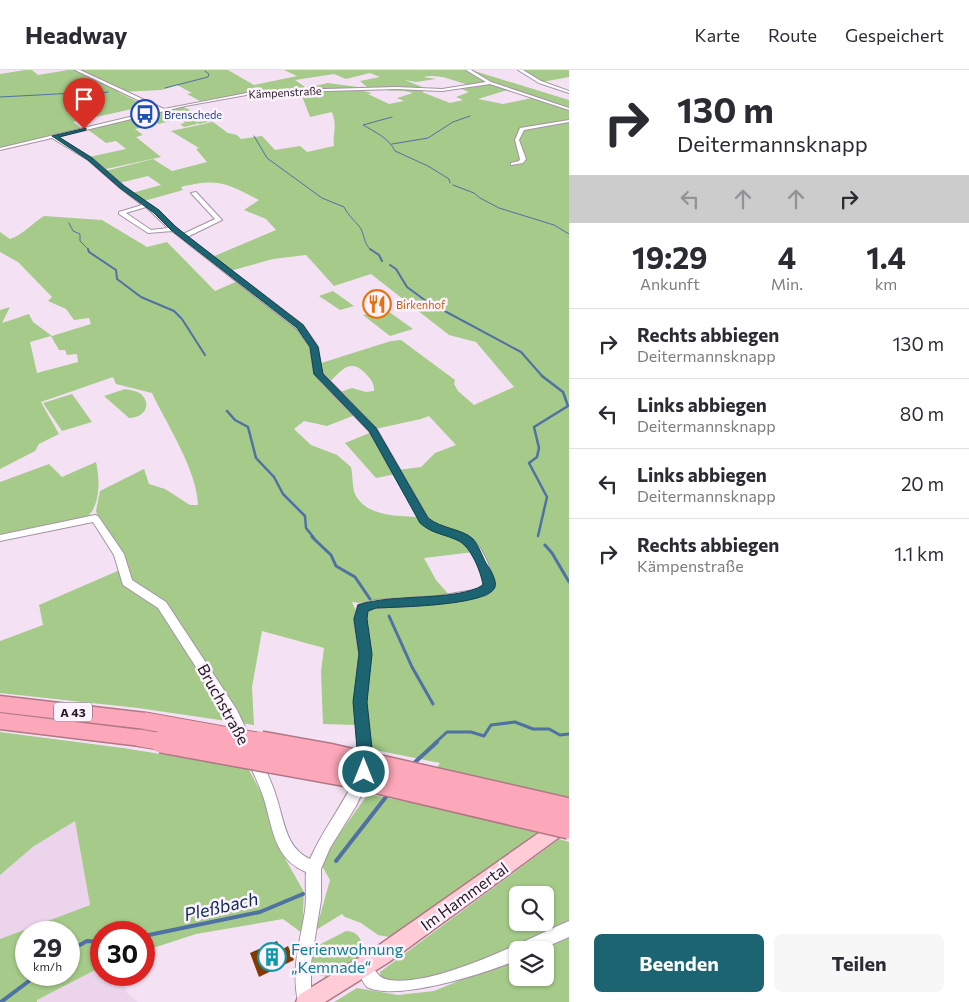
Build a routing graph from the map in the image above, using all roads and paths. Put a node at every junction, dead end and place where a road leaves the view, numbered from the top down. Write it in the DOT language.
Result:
graph roads {
  1 [pos="77,70"];
  2 [pos="468,70"];
  3 [pos="520,70"];
  4 [pos="490,83"];
  5 [pos="569,92"];
  6 [pos="569,109"];
  7 [pos="163,110"];
  8 [pos="569,121"];
  9 [pos="54,136"];
  10 [pos="0,149"];
  11 [pos="513,164"];
  12 [pos="194,193"];
  13 [pos="147,205"];
  14 [pos="178,232"];
  15 [pos="0,538"];
  16 [pos="0,704"];
  17 [pos="0,721"];
  18 [pos="143,730"];
  19 [pos="569,809"];
  20 [pos="569,820"];
  21 [pos="569,828"];
  22 [pos="314,868"];
  23 [pos="569,929"];
  24 [pos="542,941"];
  25 [pos="509,956"];
  26 [pos="364,967"];
  27 [pos="306,1002"];
  1 -- 7 [label="street"];
  2 -- 4 [label="street"];
  3 -- 5 [label="street"];
  4 -- 6 [label="street"];
  4 -- 7 [label="street, Kämpenstraße"];
  7 -- 9 [label="street, Kämpenstraße"];
  8 -- 11 [label="street"];
  9 -- 10 [label="street, Kämpenstraße"];
  9 -- 13 [label="street"];
  12 -- 14 [label="street"];
  13 -- 14 [label="street"];
  13 -- 14 [label="street"];
  14 -- 22 [label="street"];
  15 -- 22 [label="street, Bruchstraße"];
  16 -- 18 [label="highway, A 43"];
  17 -- 18 [label="highway, A 43"];
  18 -- 19 [label="highway, A 43, bridge"];
  18 -- 21 [label="highway, A 43, bridge"];
  20 -- 26 [label="main road, Im Hammertal"];
  22 -- 27 [label="street"];
  23 -- 24 [label="street"];
  25 -- 26 [label="street"];
  26 -- 27 [label="main road, Im Hammertal"];
}
